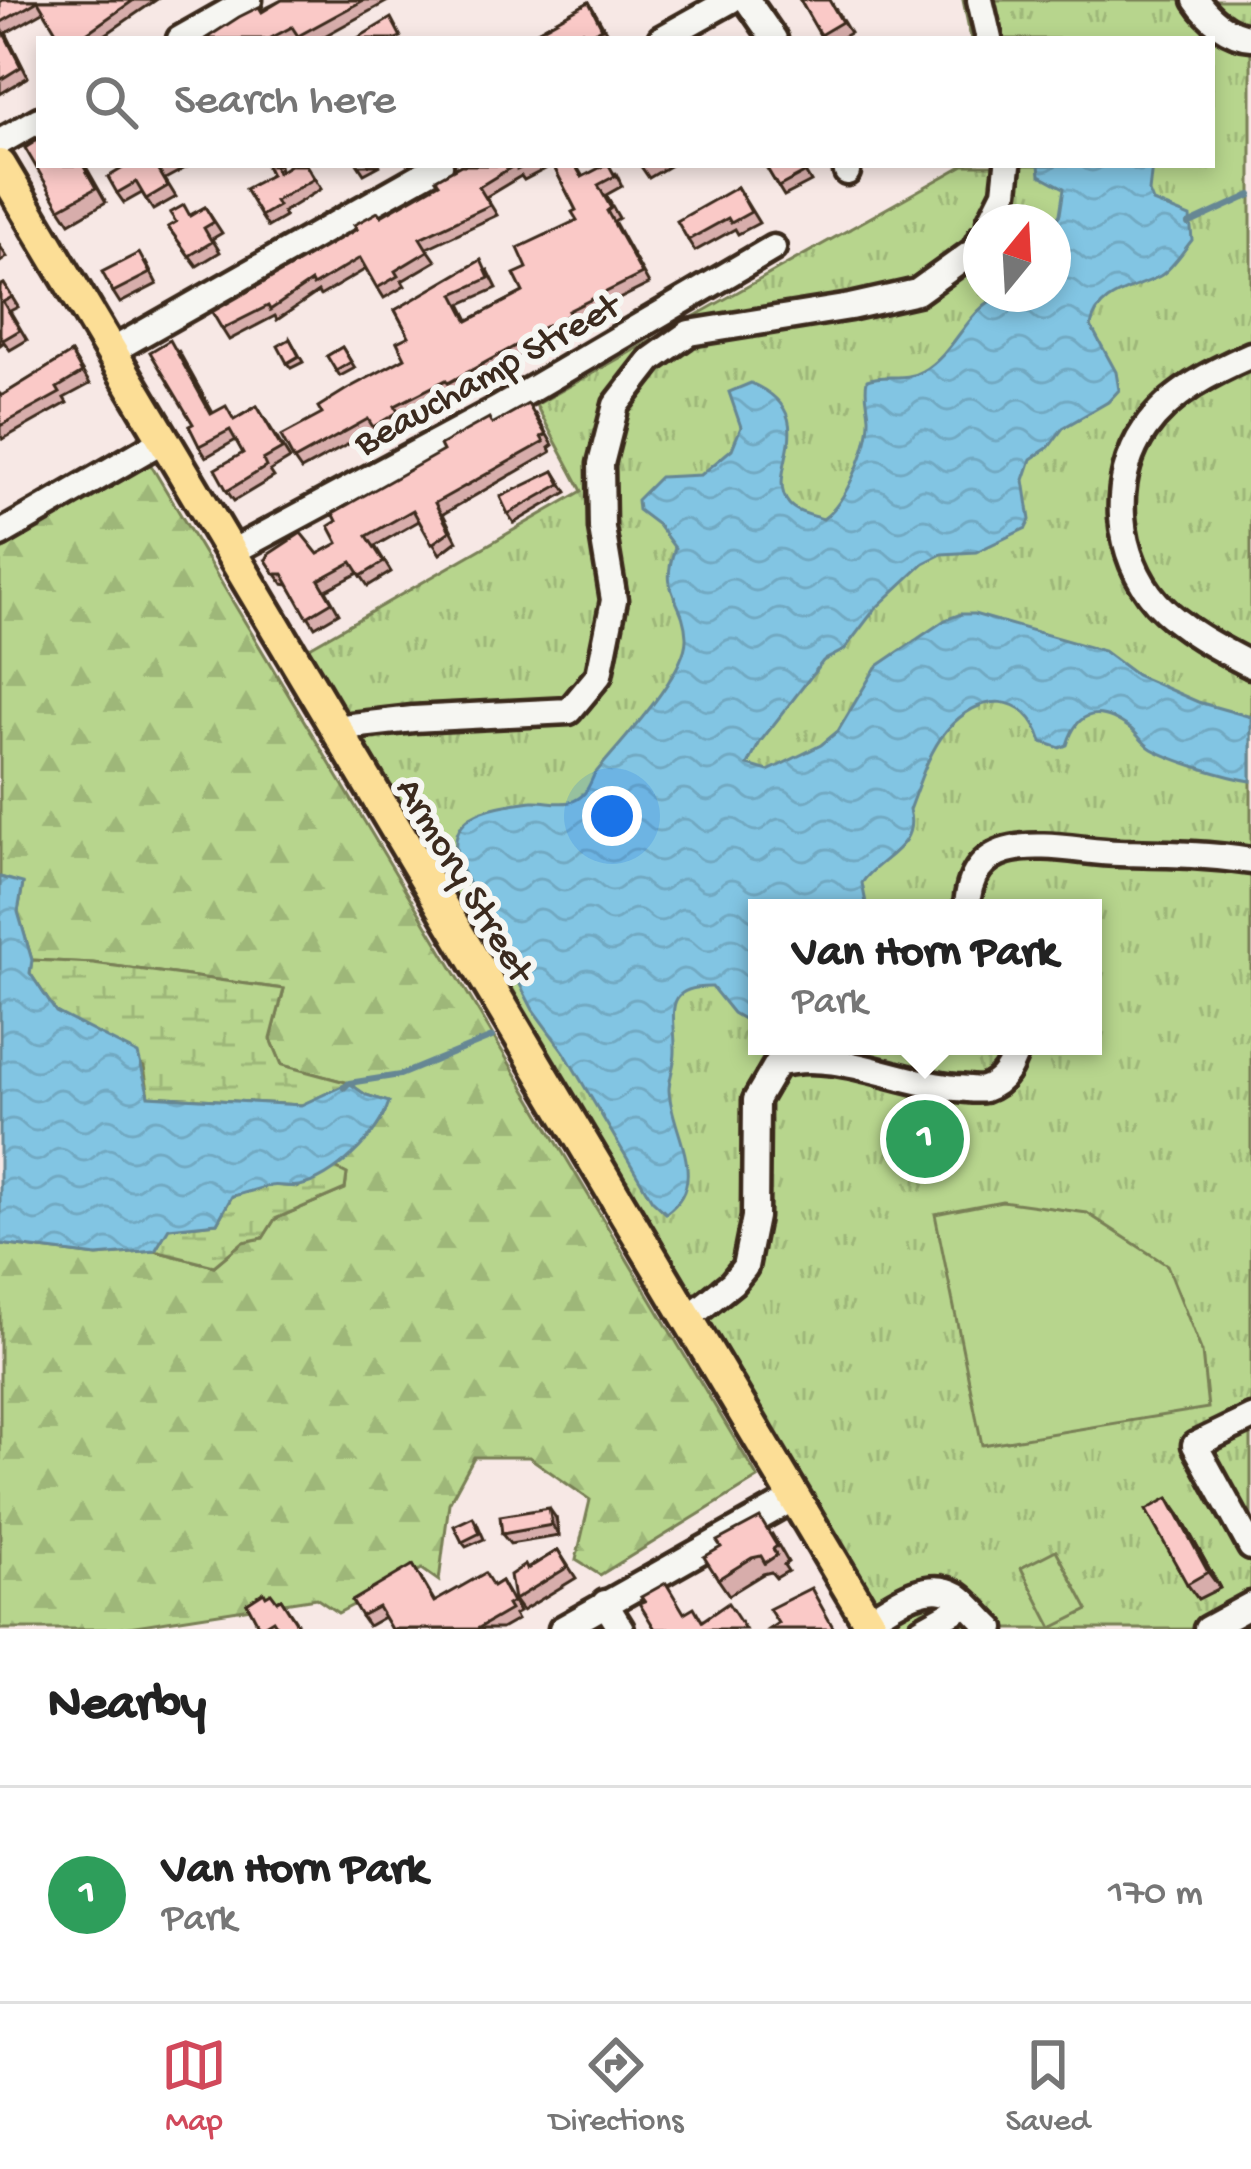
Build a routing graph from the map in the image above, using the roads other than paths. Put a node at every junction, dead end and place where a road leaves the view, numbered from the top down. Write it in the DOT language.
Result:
graph roads {
  1 [pos="249,0"];
  2 [pos="731,0"];
  3 [pos="747,0"];
  4 [pos="980,0"];
  5 [pos="1196,0"];
  6 [pos="185,36"];
  7 [pos="666,36"];
  8 [pos="772,36"];
  9 [pos="988,36"];
  10 [pos="1251,37"];
  11 [pos="36,122"];
  12 [pos="0,142"];
  13 [pos="0,165"];
  14 [pos="435,168"];
  15 [pos="1008,168"];
  16 [pos="999,204"];
  17 [pos="772,248"];
  18 [pos="963,259"];
  19 [pos="110,352"];
  20 [pos="1251,355"];
  21 [pos="163,440"];
  22 [pos="0,534"];
  23 [pos="230,553"];
  24 [pos="1251,665"];
  25 [pos="334,728"];
  26 [pos="1251,861"];
  27 [pos="970,899"];
  28 [pos="1014,1055"];
  29 [pos="686,1320"];
  30 [pos="1251,1418"];
  31 [pos="794,1498"];
  32 [pos="1251,1547"];
  33 [pos="605,1604"];
  34 [pos="965,1605"];
  35 [pos="1251,1605"];
  36 [pos="870,1625"];
  37 [pos="562,1629"];
  38 [pos="620,1629"];
  39 [pos="922,1629"];
  40 [pos="992,1629"];
  41 [pos="1207,1629"];
  1 -- 6 [label="street"];
  2 -- 7 [label="street"];
  3 -- 8 [label="street"];
  4 -- 9 [label="street"];
  5 -- 10 [label="street"];
  11 -- 12 [label="street"];
  13 -- 19 [label="main road, Armory Street"];
  14 -- 19 [label="street"];
  15 -- 16 [label="street"];
  17 -- 23 [label="street, Beauchamp Street"];
  18 -- 25 [label="street"];
  19 -- 21 [label="main road, Armory Street"];
  20 -- 24 [label="street"];
  21 -- 22 [label="street"];
  21 -- 23 [label="main road, Armory Street"];
  23 -- 25 [label="main road, Armory Street"];
  25 -- 29 [label="main road, Armory Street"];
  26 -- 27 [label="street"];
  28 -- 29 [label="street"];
  29 -- 31 [label="main road, Armory Street"];
  30 -- 32 [label="street"];
  31 -- 33 [label="street"];
  31 -- 36 [label="main road, Armory Street"];
  33 -- 37 [label="street"];
  33 -- 38 [label="street"];
  34 -- 36 [label="street"];
  34 -- 39 [label="street"];
  34 -- 40 [label="street"];
  35 -- 41 [label="street"];
}
